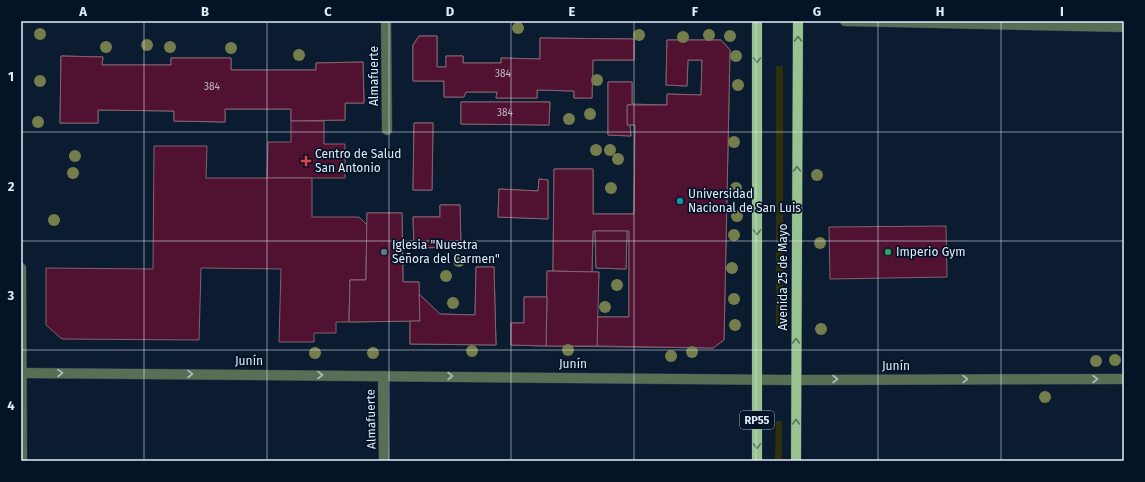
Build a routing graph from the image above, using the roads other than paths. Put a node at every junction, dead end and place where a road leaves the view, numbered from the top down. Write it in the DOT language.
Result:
graph roads {
  1 [pos="386,21"];
  2 [pos="757,21"];
  3 [pos="798,21"];
  4 [pos="845,21"];
  5 [pos="1124,27"];
  6 [pos="387,130"];
  7 [pos="21,268"];
  8 [pos="21,373"];
  9 [pos="383,376"];
  10 [pos="757,379"];
  11 [pos="1124,379"];
  12 [pos="796,380"];
  13 [pos="22,461"];
  14 [pos="384,461"];
  15 [pos="757,461"];
  16 [pos="796,461"];
  1 -- 6 [label="street, Almafuerte"];
  2 -- 10 [label="main road, RP55, one-way"];
  12 -- 3 [label="main road, Avenida 25 de Mayo, one-way"];
  4 -- 5 [label="street"];
  7 -- 8 [label="street"];
  8 -- 9 [label="street, Junín, one-way"];
  8 -- 13 [label="street"];
  9 -- 10 [label="street, Junín, one-way"];
  9 -- 14 [label="street, Almafuerte"];
  10 -- 12 [label="street, Junín"];
  10 -- 15 [label="main road, RP55, one-way"];
  12 -- 11 [label="street, Junín, one-way"];
  16 -- 12 [label="main road, Avenida 25 de Mayo, one-way"];
}
